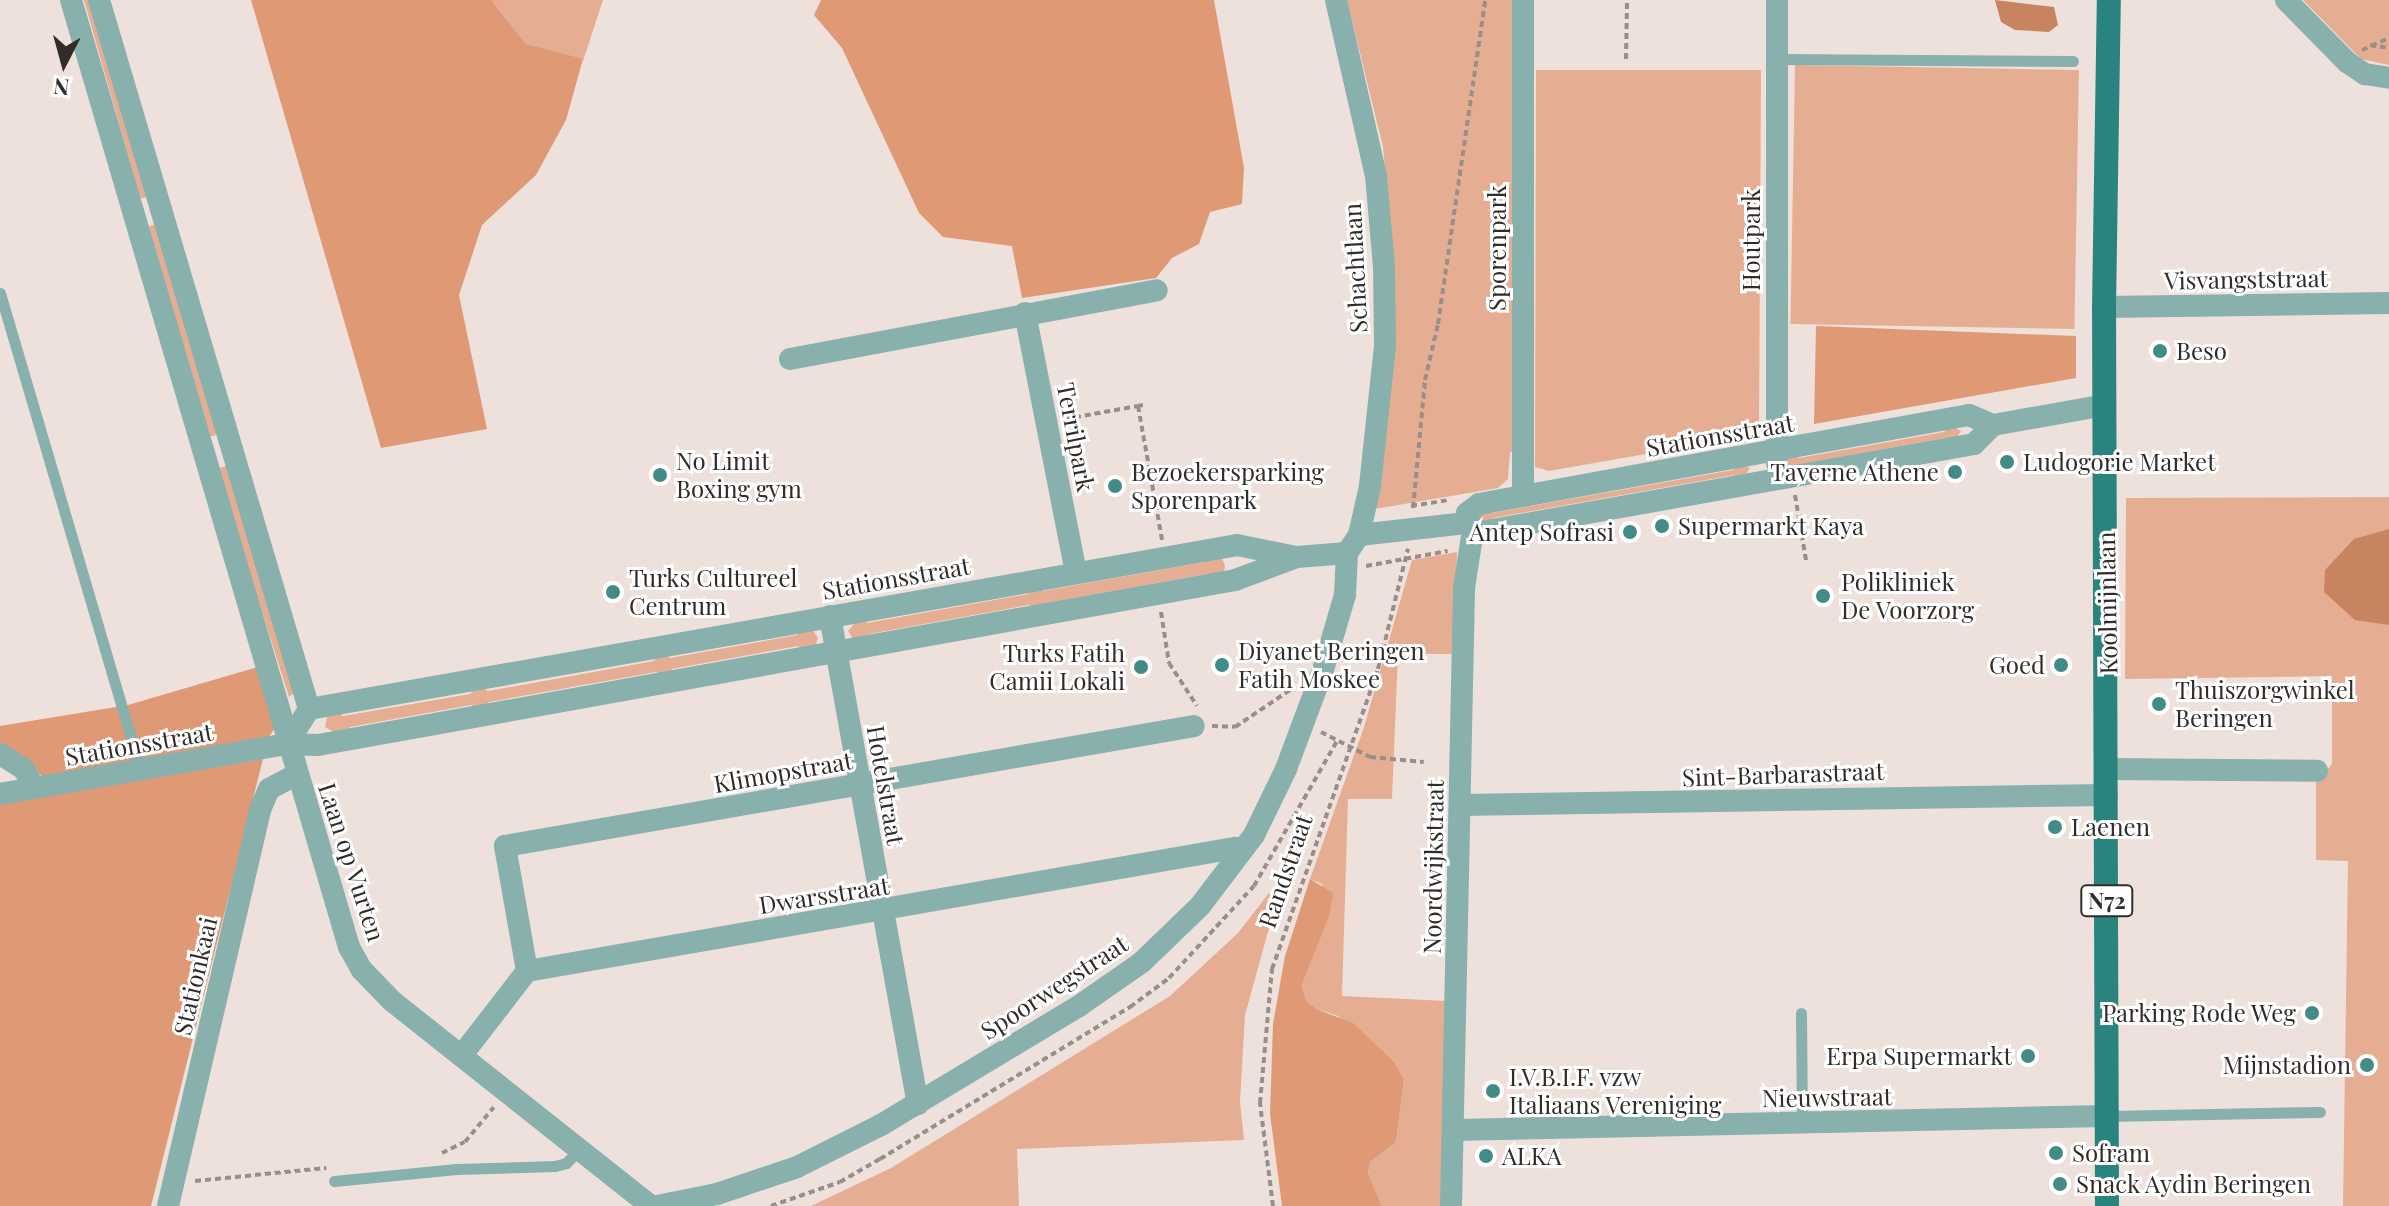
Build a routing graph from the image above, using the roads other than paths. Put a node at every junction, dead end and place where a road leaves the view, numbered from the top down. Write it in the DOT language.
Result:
graph roads {
  1 [pos="71,0"];
  2 [pos="99,0"];
  3 [pos="1336,0"];
  4 [pos="1523,0"];
  5 [pos="1777,0"];
  6 [pos="2109,0"];
  7 [pos="2286,0"];
  8 [pos="1777,59"];
  9 [pos="2073,61"];
  10 [pos="2389,78"];
  11 [pos="161,208"];
  12 [pos="134,216"];
  13 [pos="1157,290"];
  14 [pos="0,293"];
  15 [pos="2389,303"];
  16 [pos="2104,307"];
  17 [pos="1025,313"];
  18 [pos="790,359"];
  19 [pos="2105,405"];
  20 [pos="1993,425"];
  21 [pos="232,448"];
  22 [pos="1777,451"];
  23 [pos="205,456"];
  24 [pos="1784,478"];
  25 [pos="1523,496"];
  26 [pos="1471,526"];
  27 [pos="1351,553"];
  28 [pos="1297,557"];
  29 [pos="1076,572"];
  30 [pos="830,616"];
  31 [pos="835,650"];
  32 [pos="309,709"];
  33 [pos="1194,726"];
  34 [pos="287,744"];
  35 [pos="0,754"];
  36 [pos="140,769"];
  37 [pos="2107,769"];
  38 [pos="2317,771"];
  39 [pos="297,774"];
  40 [pos="861,785"];
  41 [pos="34,788"];
  42 [pos="0,794"];
  43 [pos="2107,795"];
  44 [pos="1460,805"];
  45 [pos="1235,848"];
  46 [pos="882,912"];
  47 [pos="527,971"];
  48 [pos="1801,1013"];
  49 [pos="462,1055"];
  50 [pos="918,1104"];
  51 [pos="2320,1112"];
  52 [pos="2106,1116"];
  53 [pos="1802,1123"];
  54 [pos="1453,1130"];
  55 [pos="579,1150"];
  56 [pos="334,1181"];
  57 [pos="168,1206"];
  58 [pos="654,1206"];
  59 [pos="1451,1206"];
  60 [pos="2107,1206"];
  1 -- 12 [label="street, Laan op Vurten"];
  2 -- 11 [label="street"];
  3 -- 27 [label="street, Schachtlaan"];
  4 -- 25 [label="street, Sporenpark"];
  5 -- 8 [label="street, Houtpark"];
  6 -- 16 [label="main road, Koolmijnlaan / N72"];
  7 -- 10 [label="street"];
  8 -- 9 [label="lane"];
  8 -- 22 [label="street, Houtpark"];
  11 -- 12 [label="street"];
  11 -- 21 [label="street"];
  12 -- 23 [label="street, Laan op Vurten"];
  13 -- 17 [label="street"];
  14 -- 36 [label="lane"];
  15 -- 16 [label="street, Visvangststraat"];
  16 -- 19 [label="main road, Koolmijnlaan / N72"];
  17 -- 18 [label="street"];
  17 -- 29 [label="street, Terrilpark"];
  19 -- 20 [label="street, Stationsstraat"];
  19 -- 37 [label="main road, Koolmijnlaan / N72"];
  20 -- 22 [label="street, Stationsstraat"];
  20 -- 24 [label="street, Stationsstraat"];
  21 -- 23 [label="street"];
  21 -- 32 [label="street"];
  22 -- 24 [label="street, Houtpark"];
  22 -- 25 [label="street, Stationsstraat"];
  23 -- 34 [label="street, Laan op Vurten"];
  24 -- 26 [label="street, Stationsstraat"];
  25 -- 26 [label="street, Stationsstraat"];
  26 -- 27 [label="street, Stationsstraat"];
  26 -- 44 [label="street, Noordwijkstraat"];
  27 -- 28 [label="street, Stationsstraat"];
  27 -- 50 [label="street, Spoorwegstraat"];
  28 -- 29 [label="street, Stationsstraat"];
  28 -- 31 [label="street, Stationsstraat"];
  29 -- 30 [label="street, Stationsstraat"];
  30 -- 31 [label="street, Hotelstraat"];
  30 -- 32 [label="street, Stationsstraat"];
  31 -- 34 [label="street, Stationsstraat"];
  31 -- 40 [label="street, Hotelstraat"];
  32 -- 34 [label="street"];
  33 -- 40 [label="street, Klimopstraat"];
  34 -- 36 [label="street, Stationsstraat"];
  34 -- 39 [label="street, Laan op Vurten"];
  35 -- 41 [label="street"];
  36 -- 41 [label="street, Stationsstraat"];
  37 -- 38 [label="street"];
  37 -- 43 [label="main road, Koolmijnlaan / N72"];
  39 -- 49 [label="street, Laan op Vurten"];
  39 -- 57 [label="street, Stationkaai"];
  40 -- 46 [label="street, Hotelstraat"];
  40 -- 47 [label="street, Klimopstraat"];
  41 -- 42 [label="street, Stationsstraat"];
  43 -- 44 [label="street, Sint-Barbarastraat"];
  43 -- 52 [label="main road, Koolmijnlaan / N72"];
  44 -- 54 [label="street, Noordwijkstraat"];
  45 -- 46 [label="street, Dwarsstraat"];
  46 -- 47 [label="street, Dwarsstraat"];
  46 -- 50 [label="street, Hotelstraat"];
  47 -- 49 [label="street"];
  48 -- 53 [label="lane"];
  49 -- 55 [label="street, Laan op Vurten"];
  50 -- 58 [label="street, Spoorwegstraat"];
  51 -- 52 [label="lane"];
  52 -- 53 [label="street, Nieuwstraat"];
  52 -- 60 [label="main road, Koolmijnlaan / N72"];
  53 -- 54 [label="street, Nieuwstraat"];
  54 -- 59 [label="street, Noordwijkstraat"];
  55 -- 56 [label="lane"];
  55 -- 58 [label="street, Laan op Vurten"];
}
